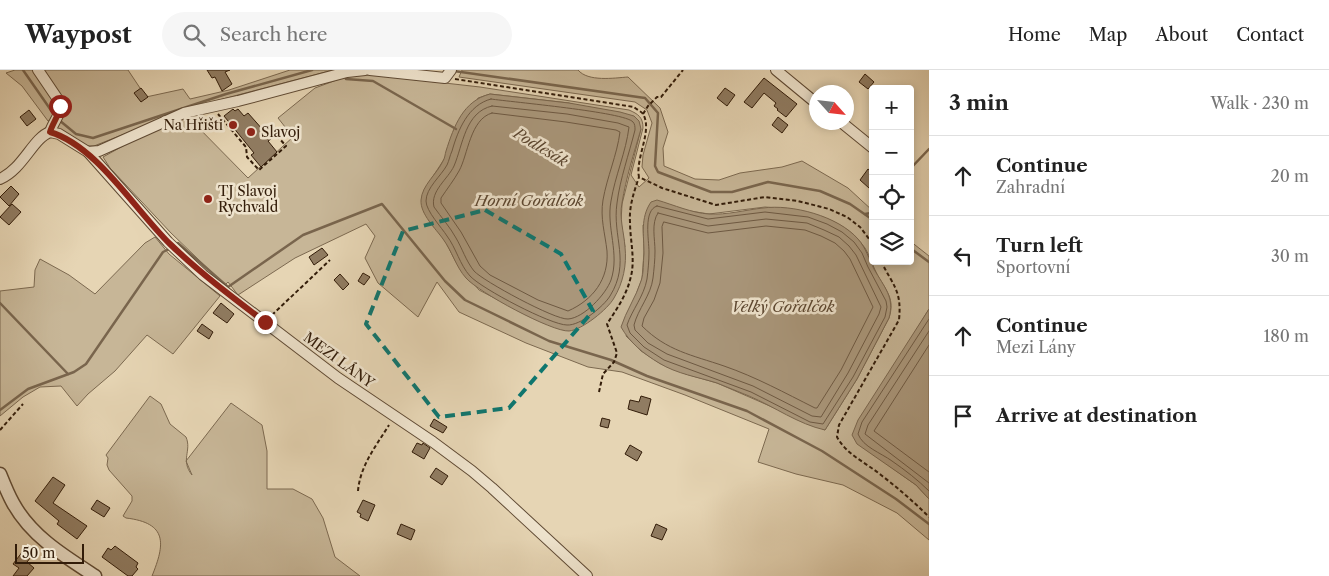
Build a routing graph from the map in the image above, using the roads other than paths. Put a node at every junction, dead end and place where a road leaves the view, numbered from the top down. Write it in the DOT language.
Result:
graph roads {
  1 [pos="38,70"];
  2 [pos="364,70"];
  3 [pos="370,70"];
  4 [pos="776,70"];
  5 [pos="448,74"];
  6 [pos="809,96"];
  7 [pos="52,128"];
  8 [pos="851,130"];
  9 [pos="869,145"];
  10 [pos="88,152"];
  11 [pos="0,179"];
  12 [pos="0,474"];
  13 [pos="4,492"];
  14 [pos="95,576"];
  15 [pos="587,576"];
  1 -- 7 [label="street"];
  2 -- 10 [label="street"];
  3 -- 5 [label="street"];
  4 -- 6 [label="street"];
  7 -- 10 [label="street, MEZI LÁNY"];
  7 -- 11 [label="street"];
  8 -- 9 [label="street"];
  10 -- 15 [label="street, MEZI LÁNY"];
  12 -- 13 [label="street"];
  13 -- 14 [label="street"];
}
